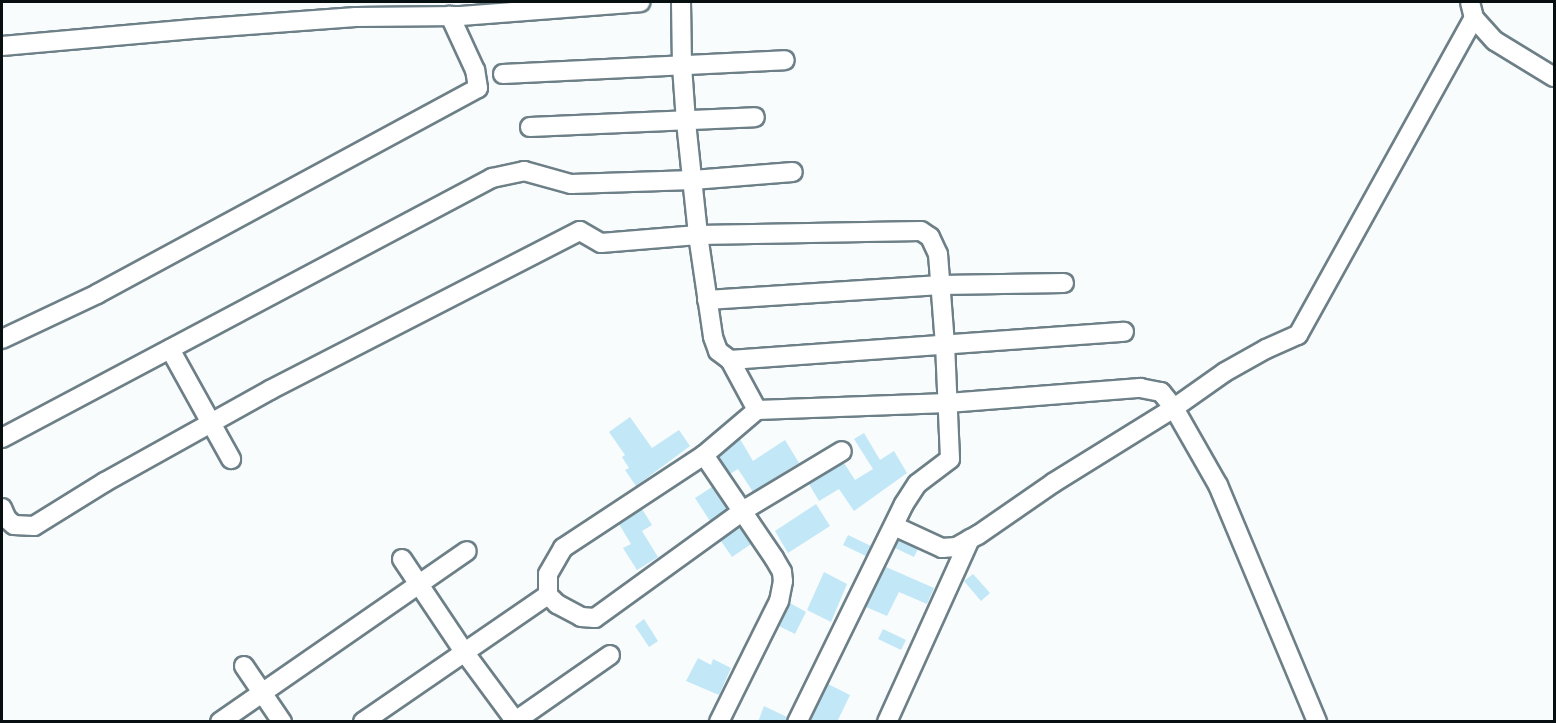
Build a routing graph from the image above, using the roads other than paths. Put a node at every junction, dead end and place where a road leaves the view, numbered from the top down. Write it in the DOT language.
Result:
graph roads {
  1 [pos="637,2"];
  2 [pos="681,2"];
  3 [pos="355,9"];
  4 [pos="1472,10"];
  5 [pos="450,16"];
  6 [pos="2,46"];
  7 [pos="785,60"];
  8 [pos="682,66"];
  9 [pos="503,74"];
  10 [pos="1554,77"];
  11 [pos="755,117"];
  12 [pos="686,122"];
  13 [pos="530,127"];
  14 [pos="793,172"];
  15 [pos="693,180"];
  16 [pos="698,235"];
  17 [pos="1064,283"];
  18 [pos="941,285"];
  19 [pos="707,300"];
  20 [pos="1124,332"];
  21 [pos="2,339"];
  22 [pos="945,344"];
  23 [pos="170,349"];
  24 [pos="730,360"];
  25 [pos="948,404"];
  26 [pos="1174,408"];
  27 [pos="757,410"];
  28 [pos="211,423"];
  29 [pos="2,438"];
  30 [pos="842,451"];
  31 [pos="704,455"];
  32 [pos="231,459"];
  33 [pos="2,508"];
  34 [pos="744,510"];
  35 [pos="894,526"];
  36 [pos="970,539"];
  37 [pos="467,551"];
  38 [pos="402,559"];
  39 [pos="419,584"];
  40 [pos="548,595"];
  41 [pos="465,653"];
  42 [pos="610,655"];
  43 [pos="244,666"];
  44 [pos="262,692"];
  45 [pos="516,721"];
  46 [pos="220,722"];
  47 [pos="282,722"];
  48 [pos="363,722"];
  49 [pos="719,722"];
  50 [pos="797,722"];
  51 [pos="887,722"];
  52 [pos="1317,722"];
  1 -- 5 [label="street"];
  2 -- 8 [label="street"];
  3 -- 5 [label="street"];
  3 -- 6 [label="street"];
  4 -- 10 [label="street"];
  4 -- 26 [label="street"];
  5 -- 21 [label="street"];
  7 -- 8 [label="street"];
  8 -- 9 [label="street"];
  8 -- 12 [label="street"];
  11 -- 12 [label="street"];
  12 -- 13 [label="street"];
  12 -- 15 [label="street"];
  14 -- 15 [label="street"];
  15 -- 16 [label="street"];
  15 -- 23 [label="street"];
  16 -- 18 [label="street"];
  16 -- 19 [label="street"];
  16 -- 28 [label="street"];
  17 -- 18 [label="street"];
  18 -- 19 [label="street"];
  18 -- 22 [label="street"];
  19 -- 24 [label="street"];
  20 -- 22 [label="street"];
  22 -- 24 [label="street"];
  22 -- 25 [label="street"];
  23 -- 28 [label="street"];
  23 -- 29 [label="street"];
  24 -- 27 [label="street"];
  25 -- 26 [label="street"];
  25 -- 27 [label="street"];
  25 -- 35 [label="street"];
  26 -- 36 [label="street"];
  26 -- 52 [label="street"];
  27 -- 31 [label="street"];
  28 -- 32 [label="street"];
  28 -- 33 [label="street"];
  30 -- 34 [label="street"];
  31 -- 34 [label="street"];
  31 -- 40 [label="street"];
  34 -- 40 [label="street"];
  34 -- 49 [label="street"];
  35 -- 36 [label="street"];
  35 -- 50 [label="street"];
  36 -- 51 [label="street"];
  37 -- 39 [label="street"];
  38 -- 39 [label="street"];
  39 -- 41 [label="street"];
  39 -- 44 [label="street"];
  40 -- 41 [label="street"];
  41 -- 45 [label="street"];
  41 -- 48 [label="street"];
  42 -- 45 [label="street"];
  43 -- 44 [label="street"];
  44 -- 46 [label="street"];
  44 -- 47 [label="street"];
}
